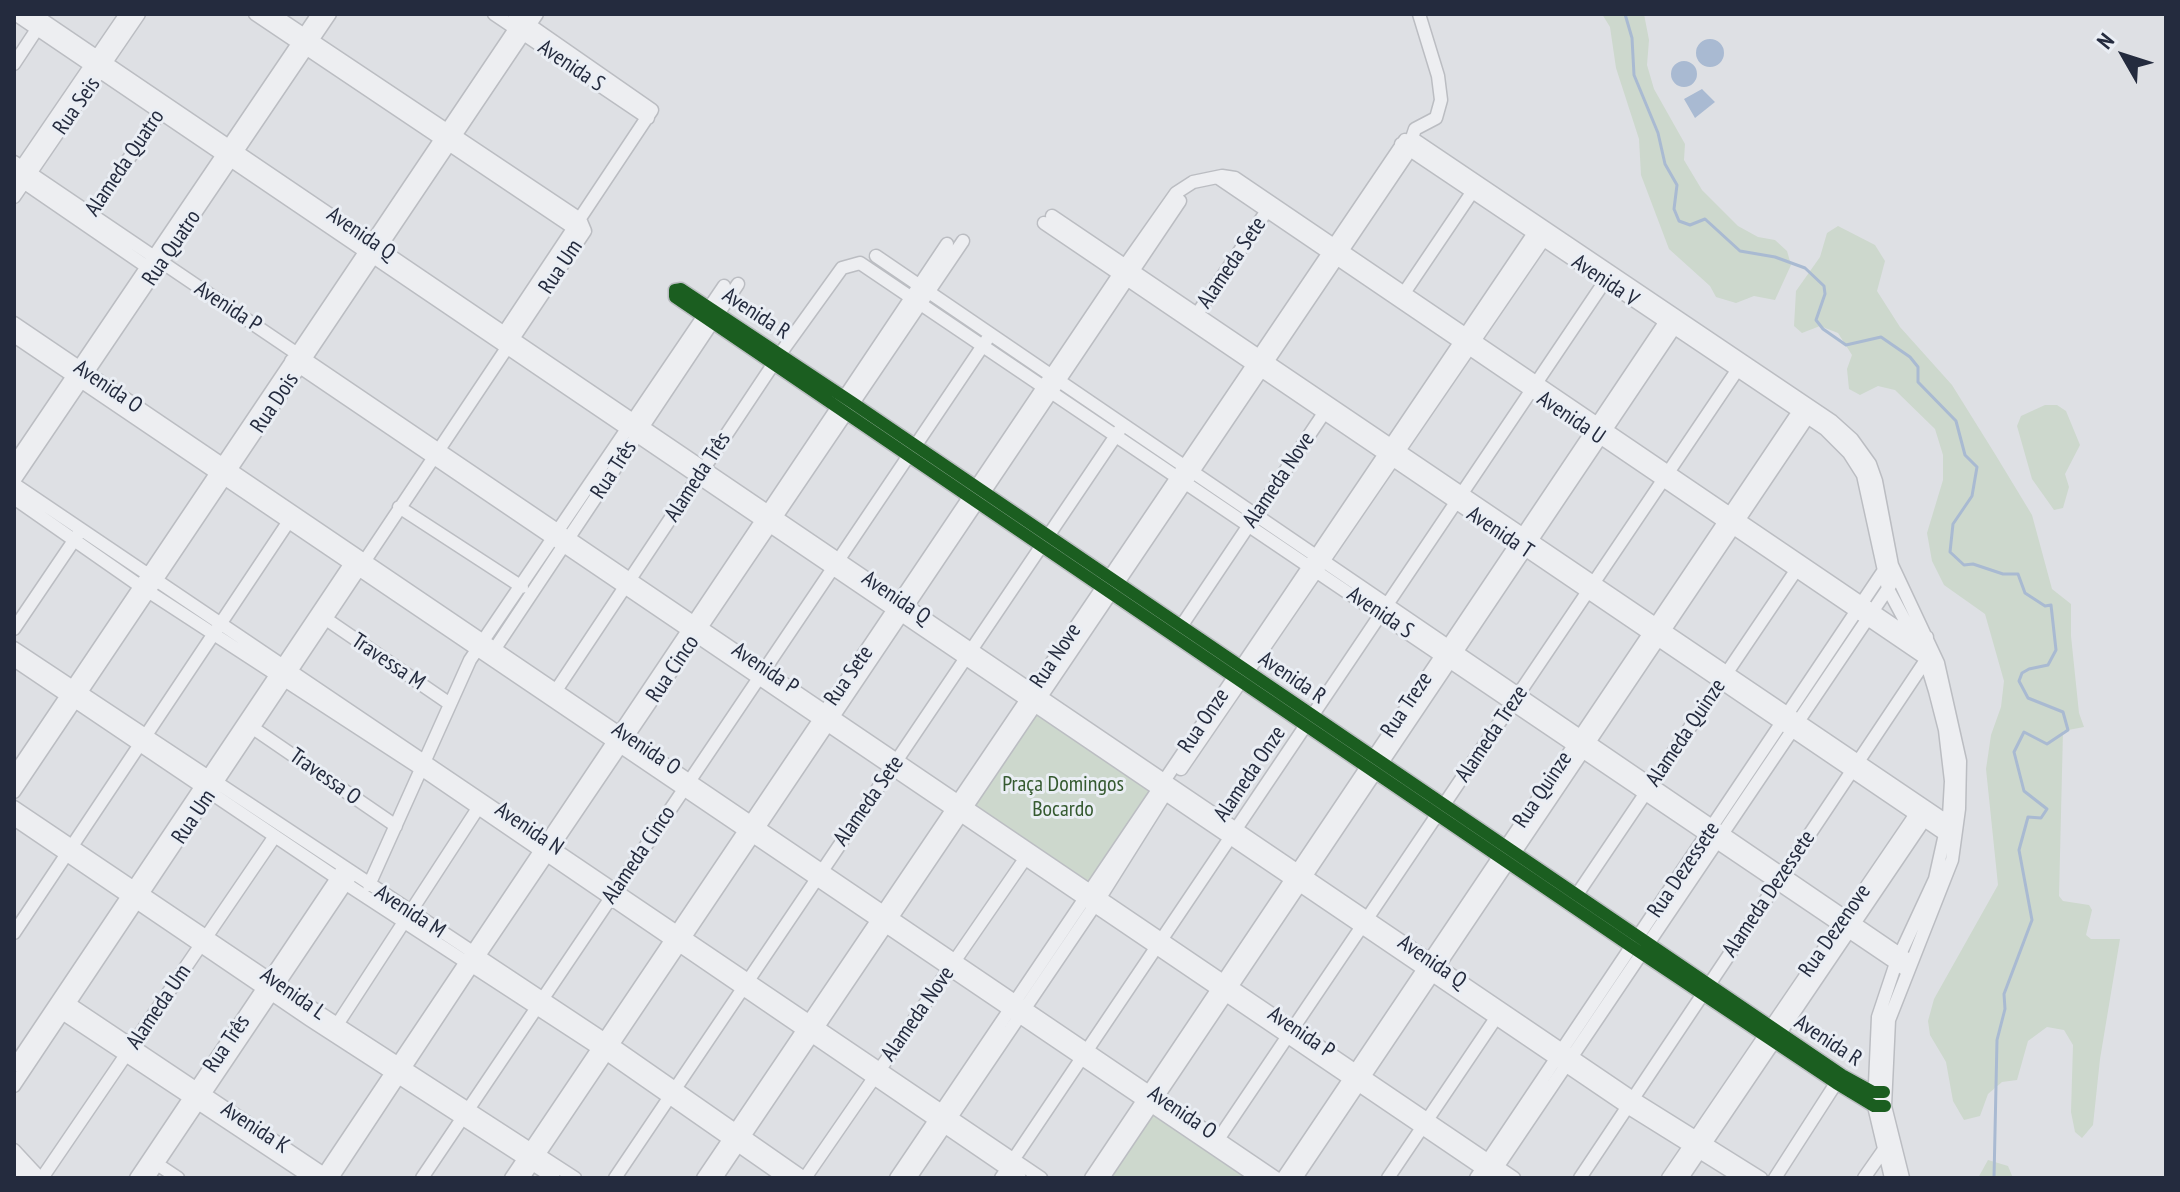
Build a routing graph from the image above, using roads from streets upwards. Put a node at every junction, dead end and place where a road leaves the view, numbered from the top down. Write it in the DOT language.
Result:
graph roads {
  1 [pos="15,14"];
  2 [pos="126,14"];
  3 [pos="139,14"];
  4 [pos="255,14"];
  5 [pos="273,14"];
  6 [pos="318,14"];
  7 [pos="330,14"];
  8 [pos="494,14"];
  9 [pos="1419,14"];
  10 [pos="40,19"];
  11 [pos="524,21"];
  12 [pos="305,42"];
  13 [pos="14,64"];
  14 [pos="99,64"];
  15 [pos="163,107"];
  16 [pos="649,112"];
  17 [pos="448,137"];
  18 [pos="1410,143"];
  19 [pos="230,152"];
  20 [pos="19,174"];
  21 [pos="1197,181"];
  22 [pos="1475,187"];
  23 [pos="14,197"];
  24 [pos="1270,207"];
  25 [pos="87,220"];
  26 [pos="1048,220"];
  27 [pos="580,226"];
  28 [pos="1542,232"];
  29 [pos="963,241"];
  30 [pos="947,244"];
  31 [pos="373,248"];
  32 [pos="1335,252"];
  33 [pos="876,256"];
  34 [pos="852,263"];
  35 [pos="154,265"];
  36 [pos="1127,272"];
  37 [pos="1609,276"];
  38 [pos="731,285"];
  39 [pos="678,293"];
  40 [pos="919,293"];
  41 [pos="1402,297"];
  42 [pos="711,315"];
  43 [pos="1194,318"];
  44 [pos="1673,320"];
  45 [pos="14,323"];
  46 [pos="14,336"];
  47 [pos="506,339"];
  48 [pos="987,339"];
  49 [pos="1467,341"];
  50 [pos="777,358"];
  51 [pos="298,359"];
  52 [pos="1260,363"];
  53 [pos="1740,365"];
  54 [pos="80,374"];
  55 [pos="1052,383"];
  56 [pos="1535,387"];
  57 [pos="845,404"];
  58 [pos="1327,409"];
  59 [pos="1807,410"];
  60 [pos="637,427"];
  61 [pos="1120,430"];
  62 [pos="1600,431"];
  63 [pos="912,450"];
  64 [pos="435,452"];
  65 [pos="1391,452"];
  66 [pos="14,463"];
  67 [pos="223,471"];
  68 [pos="700,471"];
  69 [pos="1185,475"];
  70 [pos="1666,476"];
  71 [pos="14,482"];
  72 [pos="978,495"];
  73 [pos="14,498"];
  74 [pos="1459,498"];
  75 [pos="399,507"];
  76 [pos="769,519"];
  77 [pos="1252,520"];
  78 [pos="1732,520"];
  79 [pos="289,521"];
  80 [pos="78,535"];
  81 [pos="562,539"];
  82 [pos="1045,541"];
  83 [pos="1523,542"];
  84 [pos="361,558"];
  85 [pos="835,563"];
  86 [pos="1316,563"];
  87 [pos="1799,566"];
  88 [pos="1889,580"];
  89 [pos="147,583"];
  90 [pos="629,583"];
  91 [pos="1111,585"];
  92 [pos="522,587"];
  93 [pos="1590,587"];
  94 [pos="902,608"];
  95 [pos="1384,609"];
  96 [pos="1865,611"];
  97 [pos="326,619"];
  98 [pos="695,628"];
  99 [pos="14,629"];
  100 [pos="217,629"];
  101 [pos="1178,630"];
  102 [pos="1656,632"];
  103 [pos="1922,638"];
  104 [pos="14,648"];
  105 [pos="487,648"];
  106 [pos="969,653"];
  107 [pos="1448,653"];
  108 [pos="1930,657"];
  109 [pos="14,660"];
  110 [pos="284,673"];
  111 [pos="761,673"];
  112 [pos="1241,674"];
  113 [pos="1724,678"];
  114 [pos="554,693"];
  115 [pos="73,694"];
  116 [pos="1035,698"];
  117 [pos="1516,698"];
  118 [pos="450,704"];
  119 [pos="827,717"];
  120 [pos="1309,720"];
  121 [pos="1790,723"];
  122 [pos="253,728"];
  123 [pos="619,739"];
  124 [pos="142,740"];
  125 [pos="1582,743"];
  126 [pos="423,764"];
  127 [pos="895,764"];
  128 [pos="1374,765"];
  129 [pos="1854,766"];
  130 [pos="14,774"];
  131 [pos="687,784"];
  132 [pos="209,785"];
  133 [pos="1166,786"];
  134 [pos="1649,788"];
  135 [pos="14,792"];
  136 [pos="481,804"];
  137 [pos="14,807"];
  138 [pos="960,808"];
  139 [pos="1441,810"];
  140 [pos="1923,813"];
  141 [pos="14,819"];
  142 [pos="396,826"];
  143 [pos="752,827"];
  144 [pos="1951,832"];
  145 [pos="1234,833"];
  146 [pos="1716,833"];
  147 [pos="275,836"];
  148 [pos="546,847"];
  149 [pos="69,850"];
  150 [pos="1028,854"];
  151 [pos="1506,855"];
  152 [pos="819,874"];
  153 [pos="345,876"];
  154 [pos="1300,877"];
  155 [pos="1780,877"];
  156 [pos="369,885"];
  157 [pos="613,894"];
  158 [pos="136,895"];
  159 [pos="1093,898"];
  160 [pos="1573,900"];
  161 [pos="408,917"];
  162 [pos="885,919"];
  163 [pos="1847,922"];
  164 [pos="1366,923"];
  165 [pos="14,933"];
  166 [pos="677,938"];
  167 [pos="204,940"];
  168 [pos="1160,943"];
  169 [pos="1640,946"];
  170 [pos="471,959"];
  171 [pos="1903,962"];
  172 [pos="952,964"];
  173 [pos="1431,968"];
  174 [pos="745,985"];
  175 [pos="271,986"];
  176 [pos="1225,988"];
  177 [pos="1705,989"];
  178 [pos="539,1003"];
  179 [pos="62,1006"];
  180 [pos="1018,1009"];
  181 [pos="1499,1014"];
  182 [pos="334,1029"];
  183 [pos="810,1029"];
  184 [pos="1291,1032"];
  185 [pos="1772,1034"];
  186 [pos="606,1046"];
  187 [pos="129,1051"];
  188 [pos="1085,1054"];
  189 [pos="1564,1058"];
  190 [pos="14,1066"];
  191 [pos="398,1070"];
  192 [pos="877,1074"];
  193 [pos="1358,1077"];
  194 [pos="1839,1079"];
  195 [pos="14,1086"];
  196 [pos="1879,1092"];
  197 [pos="672,1094"];
  198 [pos="198,1097"];
  199 [pos="1150,1098"];
  200 [pos="1630,1102"];
  201 [pos="1879,1106"];
  202 [pos="466,1114"];
  203 [pos="943,1119"];
  204 [pos="1425,1124"];
  205 [pos="736,1139"];
  206 [pos="1216,1142"];
  207 [pos="1698,1143"];
  208 [pos="14,1150"];
  209 [pos="531,1156"];
  210 [pos="1888,1162"];
  211 [pos="14,1164"];
  212 [pos="157,1164"];
  213 [pos="1007,1169"];
  214 [pos="1489,1172"];
  215 [pos="324,1177"];
  216 [pos="26,1178"];
  217 [pos="41,1178"];
  218 [pos="136,1178"];
  219 [pos="148,1178"];
  220 [pos="178,1178"];
  221 [pos="422,1178"];
  222 [pos="511,1178"];
  223 [pos="523,1178"];
  224 [pos="554,1178"];
  225 [pos="575,1178"];
  226 [pos="615,1178"];
  227 [pos="703,1178"];
  228 [pos="716,1178"];
  229 [pos="785,1178"];
  230 [pos="805,1178"];
  231 [pos="896,1178"];
  232 [pos="910,1178"];
  233 [pos="1020,1178"];
  234 [pos="1041,1178"];
  235 [pos="1091,1178"];
  236 [pos="1103,1178"];
  237 [pos="1258,1178"];
  238 [pos="1276,1178"];
  239 [pos="1283,1178"];
  240 [pos="1296,1178"];
  241 [pos="1388,1178"];
  242 [pos="1514,1178"];
  243 [pos="1580,1178"];
  244 [pos="1668,1178"];
  245 [pos="1682,1178"];
  246 [pos="1741,1178"];
  247 [pos="1761,1178"];
  248 [pos="1775,1178"];
  249 [pos="1864,1178"];
  250 [pos="1877,1178"];
  251 [pos="1903,1178"];
  1 -- 10 [label="street, Avenida Q"];
  2 -- 14 [label="street, Rua Seis"];
  3 -- 14 [label="street, Rua Seis"];
  4 -- 12 [label="street"];
  5 -- 12 [label="street"];
  6 -- 12 [label="street, Rua Quatro"];
  7 -- 12 [label="street, Rua Quatro"];
  8 -- 11 [label="street, Avenida S"];
  9 -- 18 [label="street, Rua Nove"];
  10 -- 13 [label="street"];
  10 -- 14 [label="street, Avenida Q"];
  11 -- 16 [label="street, Avenida S"];
  11 -- 17 [label="street, Rua Dois"];
  12 -- 17 [label="street"];
  12 -- 19 [label="street, Rua Quatro"];
  14 -- 15 [label="street, Avenida Q"];
  14 -- 20 [label="street, Rua Seis"];
  15 -- 19 [label="street, Avenida Q"];
  15 -- 25 [label="street, Alameda Quatro"];
  16 -- 27 [label="street, Rua Um"];
  17 -- 27 [label="street"];
  17 -- 31 [label="street, Rua Dois"];
  18 -- 22 [label="street, Avenida V"];
  18 -- 32 [label="street, Rua Nove"];
  19 -- 31 [label="street, Avenida Q"];
  19 -- 35 [label="street, Rua Quatro"];
  20 -- 23 [label="street, Rua Seis"];
  20 -- 25 [label="street, Avenida P"];
  21 -- 24 [label="street, Avenida U"];
  21 -- 36 [label="street, Rua Sete"];
  22 -- 28 [label="street, Avenida V"];
  22 -- 41 [label="street"];
  24 -- 32 [label="street, Avenida U"];
  24 -- 43 [label="street, Alameda Sete"];
  25 -- 35 [label="street, Avenida P"];
  26 -- 36 [label="street, Avenida T"];
  27 -- 47 [label="street, Rua Um"];
  28 -- 37 [label="street, Avenida V"];
  28 -- 49 [label="street, Rua Onze"];
  29 -- 40 [label="street, Rua Cinco"];
  30 -- 40 [label="street, Rua Cinco"];
  31 -- 47 [label="street, Avenida Q"];
  31 -- 51 [label="street, Rua Dois"];
  32 -- 41 [label="street, Avenida U"];
  32 -- 52 [label="street, Rua Nove"];
  33 -- 40 [label="street, Avenida S"];
  34 -- 40 [label="street, Avenida S"];
  34 -- 50 [label="street, Alameda Três"];
  35 -- 51 [label="street, Avenida P"];
  35 -- 54 [label="street, Rua Quatro"];
  36 -- 43 [label="street, Avenida T"];
  36 -- 55 [label="street, Rua Sete"];
  37 -- 44 [label="street, Avenida V"];
  37 -- 56 [label="street, Alameda Onze"];
  38 -- 42 [label="street, Rua Três"];
  39 -- 42 [label="street, Avenida R"];
  40 -- 48 [label="street, Avenida S"];
  40 -- 57 [label="street, Rua Cinco"];
  41 -- 49 [label="street, Avenida U"];
  42 -- 50 [label="street, Avenida R"];
  42 -- 60 [label="street, Rua Três"];
  43 -- 52 [label="street, Avenida T"];
  44 -- 53 [label="street, Avenida V"];
  44 -- 62 [label="street, Rua Treze"];
  45 -- 54 [label="street, Avenida O"];
  46 -- 54 [label="street, Avenida O"];
  47 -- 60 [label="street, Avenida Q"];
  47 -- 64 [label="street, Rua Um"];
  48 -- 55 [label="street, Avenida S"];
  48 -- 63 [label="street, Alameda Cinco"];
  49 -- 56 [label="street, Avenida U"];
  49 -- 65 [label="street, Rua Onze"];
  50 -- 57 [label="street, Avenida R"];
  50 -- 68 [label="street, Alameda Três"];
  51 -- 64 [label="street, Avenida P"];
  51 -- 67 [label="street, Rua Dois"];
  52 -- 58 [label="street, Avenida T"];
  52 -- 69 [label="street, Rua Nove"];
  53 -- 59 [label="street, Avenida V"];
  53 -- 70 [label="street, Alameda Treze"];
  54 -- 66 [label="street, Rua Quatro"];
  54 -- 67 [label="street, Avenida O"];
  54 -- 71 [label="street, Rua Quatro"];
  55 -- 61 [label="street, Avenida S"];
  55 -- 72 [label="street, Rua Sete"];
  56 -- 62 [label="street, Avenida U"];
  56 -- 74 [label="street, Alameda Onze"];
  57 -- 63 [label="street, Avenida R"];
  57 -- 76 [label="street, Rua Cinco"];
  58 -- 65 [label="street, Avenida T"];
  58 -- 77 [label="street, Alameda Nove"];
  59 -- 78 [label="street, Rua Quinze"];
  59 -- 88 [label="street"];
  59 -- 88 [label="street, Rua Dezessete"];
  60 -- 68 [label="street, Avenida Q"];
  60 -- 81 [label="street, Rua Três"];
  61 -- 69 [label="street, Avenida S"];
  61 -- 82 [label="street, Alameda Sete"];
  62 -- 70 [label="street, Avenida U"];
  62 -- 83 [label="street, Rua Treze"];
  63 -- 72 [label="street, Avenida R"];
  63 -- 85 [label="street, Alameda Cinco"];
  64 -- 75 [label="street, Rua Um"];
  64 -- 81 [label="street, Avenida P"];
  65 -- 74 [label="street, Avenida T"];
  65 -- 86 [label="street, Rua Onze"];
  67 -- 79 [label="street, Avenida O"];
  67 -- 84 [label="street, Avenida O"];
  67 -- 89 [label="street, Rua Dois"];
  68 -- 76 [label="street, Avenida Q"];
  68 -- 90 [label="street, Alameda Três"];
  69 -- 77 [label="street, Avenida S"];
  69 -- 91 [label="street, Rua Nove"];
  70 -- 78 [label="street, Avenida U"];
  70 -- 93 [label="street, Alameda Treze"];
  71 -- 80 [label="street, Avenida N"];
  72 -- 82 [label="street, Avenida R"];
  72 -- 94 [label="street, Rua Sete"];
  73 -- 80 [label="street, Avenida N"];
  74 -- 83 [label="street, Avenida T"];
  74 -- 95 [label="street, Alameda Onze"];
  75 -- 84 [label="street, Rua Um"];
  75 -- 92 [label="street"];
  76 -- 85 [label="street, Avenida Q"];
  76 -- 98 [label="street, Rua Cinco"];
  77 -- 86 [label="street, Avenida S"];
  77 -- 101 [label="street, Alameda Nove"];
  78 -- 87 [label="street, Avenida U"];
  78 -- 102 [label="street, Rua Quinze"];
  79 -- 84 [label="street, Avenida O"];
  79 -- 100 [label="street"];
  80 -- 89 [label="street, Avenida N"];
  80 -- 99 [label="street"];
  81 -- 90 [label="street, Avenida P"];
  81 -- 92 [label="street, Rua Três"];
  81 -- 105 [label="street, Rua Três"];
  82 -- 91 [label="street, Avenida R"];
  82 -- 106 [label="street, Alameda Sete"];
  83 -- 93 [label="street, Avenida T"];
  83 -- 107 [label="street, Rua Treze"];
  84 -- 97 [label="street, Rua Um"];
  84 -- 105 [label="street, Avenida O"];
  84 -- 110 [label="street, Rua Um"];
  85 -- 94 [label="street, Avenida Q"];
  85 -- 111 [label="street, Alameda Cinco"];
  86 -- 95 [label="street, Avenida S"];
  86 -- 112 [label="street, Rua Onze"];
  87 -- 96 [label="street, Avenida U"];
  87 -- 113 [label="street, Alameda Quinze"];
  88 -- 96 [label="street, Rua Dezessete"];
  88 -- 103 [label="street"];
  89 -- 100 [label="street, Avenida N"];
  89 -- 115 [label="street, Rua Dois"];
  90 -- 98 [label="street, Avenida P"];
  90 -- 114 [label="street, Alameda Três"];
  91 -- 101 [label="street, Avenida R"];
  91 -- 116 [label="street, Rua Nove"];
  92 -- 105 [label="street, Rua Três"];
  93 -- 102 [label="street, Avenida T"];
  93 -- 117 [label="street, Alameda Treze"];
  94 -- 106 [label="street, Avenida Q"];
  94 -- 119 [label="street, Rua Sete"];
  95 -- 107 [label="street, Avenida S"];
  95 -- 120 [label="street, Alameda Onze"];
  96 -- 103 [label="street, Avenida U"];
  96 -- 108 [label="street, Avenida U"];
  96 -- 121 [label="street, Rua Dezessete"];
  97 -- 110 [label="street, Rua Um"];
  97 -- 118 [label="street, Travessa M"];
  98 -- 111 [label="street, Avenida P"];
  98 -- 123 [label="street, Rua Cinco"];
  100 -- 110 [label="street, Avenida N"];
  100 -- 124 [label="street"];
  101 -- 112 [label="street, Avenida R"];
  102 -- 113 [label="street, Avenida T"];
  102 -- 125 [label="street, Rua Quinze"];
  103 -- 108 [label="street"];
  104 -- 115 [label="street, Avenida M"];
  105 -- 114 [label="street, Avenida O"];
  105 -- 118 [label="street"];
  106 -- 116 [label="street, Avenida Q"];
  106 -- 127 [label="street, Alameda Sete"];
  107 -- 117 [label="street, Avenida S"];
  107 -- 128 [label="street, Rua Treze"];
  108 -- 129 [label="street, Alameda Dezessete"];
  108 -- 144 [label="street"];
  109 -- 115 [label="street, Avenida M"];
  110 -- 122 [label="street, Rua Um"];
  110 -- 126 [label="street, Avenida N"];
  110 -- 132 [label="street, Rua Um"];
  111 -- 119 [label="street, Avenida P"];
  111 -- 131 [label="street, Alameda Cinco"];
  112 -- 120 [label="street, Avenida R"];
  112 -- 133 [label="street, Rua Onze"];
  113 -- 121 [label="street, Avenida T"];
  113 -- 134 [label="street, Alameda Quinze"];
  114 -- 123 [label="street, Avenida O"];
  115 -- 124 [label="street, Avenida M"];
  115 -- 130 [label="street, Rua Dois"];
  115 -- 135 [label="street, Rua Dois"];
  116 -- 133 [label="street, Avenida Q"];
  116 -- 138 [label="street, Rua Nove"];
  117 -- 125 [label="street, Avenida S"];
  117 -- 139 [label="street, Alameda Treze"];
  118 -- 126 [label="street"];
  119 -- 127 [label="street, Avenida P"];
  119 -- 143 [label="street, Rua Sete"];
  120 -- 128 [label="street, Avenida R"];
  120 -- 145 [label="street, Alameda Onze"];
  121 -- 129 [label="street, Avenida T"];
  121 -- 146 [label="street, Rua Dezessete"];
  122 -- 132 [label="street, Rua Um"];
  122 -- 142 [label="street, Travessa O"];
  123 -- 131 [label="street, Avenida O"];
  123 -- 148 [label="street, Rua Cinco"];
  124 -- 132 [label="street, Avenida M"];
  124 -- 149 [label="street"];
  125 -- 134 [label="street, Avenida S"];
  125 -- 151 [label="street, Rua Quinze"];
  126 -- 136 [label="street, Avenida N"];
  126 -- 142 [label="street"];
  127 -- 138 [label="street, Avenida P"];
  127 -- 152 [label="street, Alameda Sete"];
  128 -- 139 [label="street, Avenida R"];
  128 -- 154 [label="street, Rua Treze"];
  129 -- 140 [label="street, Avenida T"];
  129 -- 155 [label="street, Alameda Dezessete"];
  131 -- 143 [label="street, Avenida O"];
  131 -- 157 [label="street, Alameda Cinco"];
  132 -- 147 [label="street, Avenida M"];
  132 -- 153 [label="street, Avenida M"];
  132 -- 158 [label="street, Rua Um"];
  133 -- 145 [label="street, Avenida Q"];
  133 -- 159 [label="street, Rua Onze"];
  134 -- 146 [label="street, Avenida S"];
  134 -- 160 [label="street, Alameda Quinze"];
  136 -- 148 [label="street, Avenida N"];
  136 -- 161 [label="street"];
  137 -- 149 [label="street, Avenida L"];
  138 -- 150 [label="street, Avenida P"];
  138 -- 162 [label="street, Rua Nove"];
  139 -- 151 [label="street, Avenida R"];
  139 -- 164 [label="street, Alameda Treze"];
  140 -- 144 [label="street, Avenida T"];
  140 -- 163 [label="street, Rua Dezenove"];
  141 -- 149 [label="street, Avenida L"];
  142 -- 156 [label="street"];
  143 -- 152 [label="street, Avenida O"];
  143 -- 166 [label="street, Rua Sete"];
  144 -- 171 [label="street"];
  145 -- 154 [label="street, Avenida Q"];
  145 -- 168 [label="street, Alameda Onze"];
  146 -- 155 [label="street, Avenida S"];
  146 -- 169 [label="street, Rua Dezessete"];
  147 -- 153 [label="street, Avenida M"];
  147 -- 167 [label="street, Alameda Um"];
  148 -- 157 [label="street, Avenida N"];
  148 -- 170 [label="street, Rua Cinco"];
  149 -- 158 [label="street, Avenida L"];
  149 -- 165 [label="street"];
  150 -- 159 [label="street, Avenida P"];
  150 -- 172 [label="street, Alameda Nove"];
  151 -- 160 [label="street, Avenida R"];
  151 -- 173 [label="street, Rua Quinze"];
  152 -- 162 [label="street, Avenida O"];
  152 -- 174 [label="street, Alameda Sete"];
  153 -- 156 [label="street, Avenida M"];
  153 -- 161 [label="street, Avenida M"];
  153 -- 175 [label="street, Rua Três"];
  154 -- 164 [label="street, Avenida Q"];
  154 -- 176 [label="street, Rua Treze"];
  155 -- 163 [label="street, Avenida S"];
  155 -- 177 [label="street, Alameda Dezessete"];
  156 -- 161 [label="street, Avenida M"];
  157 -- 166 [label="street, Avenida N"];
  157 -- 178 [label="street, Alameda Cinco"];
  158 -- 167 [label="street, Avenida L"];
  158 -- 179 [label="street, Rua Um"];
  159 -- 168 [label="street, Avenida P"];
  159 -- 180 [label="street, Rua Onze"];
  160 -- 169 [label="street, Avenida R"];
  161 -- 170 [label="street, Avenida M"];
  161 -- 182 [label="street"];
  162 -- 172 [label="street, Avenida O"];
  162 -- 183 [label="street, Rua Nove"];
  163 -- 171 [label="street, Avenida S"];
  163 -- 185 [label="street, Rua Dezenove"];
  164 -- 173 [label="street, Avenida Q"];
  164 -- 184 [label="street, Alameda Treze"];
  166 -- 174 [label="street, Avenida N"];
  166 -- 186 [label="street, Rua Sete"];
  167 -- 175 [label="street, Avenida L"];
  167 -- 187 [label="street, Alameda Um"];
  168 -- 176 [label="street, Avenida P"];
  168 -- 188 [label="street, Alameda Onze"];
  169 -- 177 [label="street, Avenida R"];
  169 -- 189 [label="street, Rua Dezessete"];
  170 -- 178 [label="street, Avenida M"];
  170 -- 191 [label="street, Rua Cinco"];
  171 -- 196 [label="street"];
  172 -- 180 [label="street, Avenida O"];
  172 -- 192 [label="street, Alameda Nove"];
  173 -- 181 [label="street, Avenida Q"];
  173 -- 193 [label="street, Rua Quinze"];
  174 -- 183 [label="street, Avenida N"];
  174 -- 197 [label="street, Alameda Sete"];
  175 -- 182 [label="street, Avenida L"];
  175 -- 198 [label="street, Rua Três"];
  176 -- 184 [label="street, Avenida P"];
  176 -- 199 [label="street, Rua Treze"];
  177 -- 185 [label="street, Avenida R"];
  177 -- 200 [label="street, Alameda Dezessete"];
  178 -- 186 [label="street, Avenida M"];
  178 -- 202 [label="street, Alameda Cinco"];
  179 -- 187 [label="street, Avenida K"];
  179 -- 190 [label="street, Rua Um"];
  179 -- 195 [label="street, Rua Um"];
  180 -- 188 [label="street, Avenida O"];
  180 -- 203 [label="street, Rua Onze"];
  181 -- 189 [label="street, Avenida Q"];
  181 -- 204 [label="street"];
  182 -- 191 [label="street, Avenida L"];
  183 -- 192 [label="street, Avenida N"];
  183 -- 205 [label="street, Rua Nove"];
  184 -- 193 [label="street, Avenida P"];
  184 -- 206 [label="street, Alameda Treze"];
  185 -- 194 [label="street, Avenida R"];
  185 -- 207 [label="street, Rua Dezenove"];
  186 -- 197 [label="street, Avenida M"];
  186 -- 209 [label="street, Rua Sete"];
  187 -- 198 [label="street, Avenida K"];
  187 -- 217 [label="street, Alameda Um"];
  188 -- 199 [label="street, Avenida O"];
  188 -- 213 [label="street, Alameda Onze"];
  189 -- 200 [label="street, Avenida Q"];
  189 -- 214 [label="street, Rua Dezessete"];
  191 -- 202 [label="street, Avenida L"];
  191 -- 215 [label="street, Rua Cinco"];
  192 -- 203 [label="street, Avenida N"];
  192 -- 230 [label="street, Alameda Nove"];
  193 -- 204 [label="street, Avenida P"];
  193 -- 239 [label="street, Rua Quinze"];
  193 -- 240 [label="street, Rua Quinze"];
  194 -- 196 [label="street, Avenida R"];
  194 -- 201 [label="street, Avenida R"];
  194 -- 248 [label="street"];
  196 -- 201 [label="street"];
  197 -- 205 [label="street, Avenida M"];
  197 -- 226 [label="street, Alameda Sete"];
  198 -- 212 [label="street, Rua Três"];
  198 -- 215 [label="street, Avenida K"];
  198 -- 218 [label="street, Rua Três"];
  199 -- 206 [label="street, Avenida O"];
  199 -- 235 [label="street, Rua Treze"];
  199 -- 236 [label="street, Rua Treze"];
  200 -- 207 [label="street, Avenida Q"];
  200 -- 243 [label="street, Alameda Dezessete"];
  201 -- 210 [label="street"];
  201 -- 210 [label="street"];
  202 -- 209 [label="street, Avenida L"];
  202 -- 221 [label="street, Alameda Cinco"];
  203 -- 213 [label="street, Avenida N"];
  203 -- 231 [label="street, Rua Onze"];
  203 -- 232 [label="street, Rua Onze"];
  204 -- 214 [label="street, Avenida P"];
  204 -- 241 [label="street"];
  205 -- 227 [label="street, Rua Nove"];
  205 -- 228 [label="street, Rua Nove"];
  205 -- 229 [label="street, Avenida M"];
  205 -- 230 [label="street, Avenida M"];
  206 -- 237 [label="street, Avenida O"];
  206 -- 238 [label="street, Avenida O"];
  207 -- 244 [label="street, Rua Dezenove"];
  207 -- 245 [label="street, Rua Dezenove"];
  207 -- 246 [label="street, Avenida Q"];
  207 -- 247 [label="street, Avenida Q"];
  208 -- 217 [label="street"];
  209 -- 222 [label="street, Rua Sete"];
  209 -- 223 [label="street, Rua Sete"];
  209 -- 224 [label="street, Avenida L"];
  209 -- 225 [label="street, Avenida L"];
  210 -- 249 [label="street"];
  210 -- 250 [label="street"];
  210 -- 251 [label="street"];
  211 -- 216 [label="street"];
  212 -- 219 [label="street, Rua Três"];
  212 -- 220 [label="street"];
  213 -- 233 [label="street, Avenida N"];
  213 -- 234 [label="street, Avenida N"];
  214 -- 242 [label="street, Avenida P"];
}
